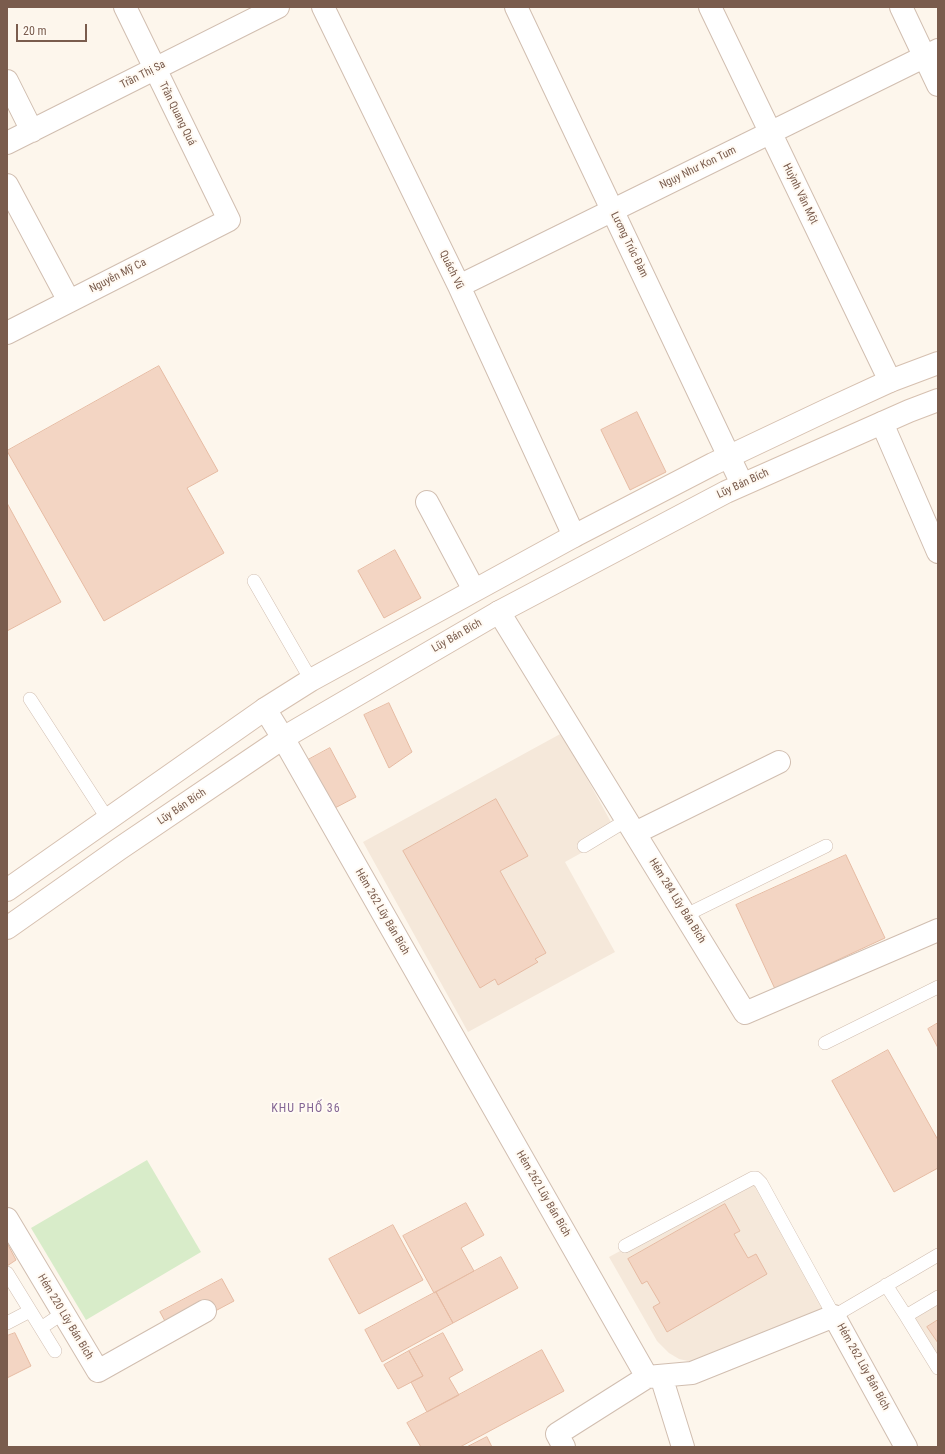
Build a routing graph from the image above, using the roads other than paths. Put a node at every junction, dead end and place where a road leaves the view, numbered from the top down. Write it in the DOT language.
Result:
graph roads {
  1 [pos="125,7"];
  2 [pos="278,7"];
  3 [pos="323,7"];
  4 [pos="516,7"];
  5 [pos="710,7"];
  6 [pos="901,7"];
  7 [pos="931,54"];
  8 [pos="155,69"];
  9 [pos="7,81"];
  10 [pos="938,85"];
  11 [pos="32,131"];
  12 [pos="770,133"];
  13 [pos="7,143"];
  14 [pos="7,185"];
  15 [pos="612,211"];
  16 [pos="228,220"];
  17 [pos="458,286"];
  18 [pos="69,301"];
  19 [pos="7,333"];
  20 [pos="938,363"];
  21 [pos="890,381"];
  22 [pos="938,400"];
  23 [pos="882,423"];
  24 [pos="729,457"];
  25 [pos="742,484"];
  26 [pos="427,502"];
  27 [pos="574,536"];
  28 [pos="938,552"];
  29 [pos="254,581"];
  30 [pos="474,590"];
  31 [pos="499,612"];
  32 [pos="311,680"];
  33 [pos="30,699"];
  34 [pos="265,708"];
  35 [pos="283,738"];
  36 [pos="779,762"];
  37 [pos="107,818"];
  38 [pos="631,826"];
  39 [pos="584,846"];
  40 [pos="826,846"];
  41 [pos="7,890"];
  42 [pos="686,915"];
  43 [pos="7,928"];
  44 [pos="938,930"];
  45 [pos="938,987"];
  46 [pos="825,1043"];
  47 [pos="7,1219"];
  48 [pos="625,1246"];
  49 [pos="938,1255"];
  50 [pos="7,1273"];
  51 [pos="886,1285"];
  52 [pos="938,1297"];
  53 [pos="30,1311"];
  54 [pos="205,1311"];
  55 [pos="63,1312"];
  56 [pos="834,1316"];
  57 [pos="906,1316"];
  58 [pos="7,1323"];
  59 [pos="41,1328"];
  60 [pos="55,1351"];
  61 [pos="938,1368"];
  62 [pos="654,1376"];
  63 [pos="564,1447"];
  64 [pos="682,1447"];
  65 [pos="906,1447"];
  1 -- 8 [label="street, Trần Quang Quá"];
  2 -- 8 [label="street, Trần Thị Sa"];
  3 -- 17 [label="street, Quách Vũ"];
  4 -- 15 [label="street, Lương Trúc Đàm"];
  5 -- 12 [label="street, Huỳnh Văn Một"];
  6 -- 7 [label="street"];
  7 -- 10 [label="street"];
  7 -- 12 [label="street, Ngụy Như Kon Tum"];
  8 -- 11 [label="street, Trần Thị Sa"];
  8 -- 16 [label="street, Trần Quang Quá"];
  9 -- 11 [label="street"];
  11 -- 13 [label="street, Trần Thị Sa"];
  12 -- 15 [label="street, Ngụy Như Kon Tum"];
  12 -- 21 [label="street, Huỳnh Văn Một"];
  14 -- 18 [label="street"];
  15 -- 17 [label="street, Ngụy Như Kon Tum"];
  15 -- 24 [label="street, Lương Trúc Đàm"];
  16 -- 18 [label="street, Nguyễn Mỹ Ca"];
  17 -- 27 [label="street, Quách Vũ"];
  18 -- 19 [label="street, Nguyễn Mỹ Ca"];
  20 -- 21 [label="street"];
  21 -- 24 [label="street"];
  22 -- 23 [label="street, Lũy Bán Bích"];
  23 -- 25 [label="street, Lũy Bán Bích"];
  23 -- 28 [label="street"];
  24 -- 25 [label="street, Lương Trúc Đàm"];
  24 -- 27 [label="street"];
  25 -- 31 [label="street, Lũy Bán Bích"];
  26 -- 30 [label="street"];
  27 -- 30 [label="street"];
  29 -- 32 [label="lane"];
  30 -- 32 [label="street"];
  31 -- 35 [label="street, Lũy Bán Bích"];
  31 -- 38 [label="street, Hẻm 284 Lũy Bán Bích"];
  32 -- 34 [label="street"];
  33 -- 37 [label="lane"];
  34 -- 35 [label="street, Hẻm 262 Lũy Bán Bích"];
  34 -- 37 [label="street"];
  35 -- 43 [label="street, Lũy Bán Bích"];
  35 -- 62 [label="street, Hẻm 262 Lũy Bán Bích"];
  36 -- 38 [label="street"];
  37 -- 41 [label="street"];
  38 -- 39 [label="lane"];
  38 -- 42 [label="street, Hẻm 284 Lũy Bán Bích"];
  40 -- 42 [label="lane"];
  42 -- 44 [label="street, Hẻm 284 Lũy Bán Bích"];
  45 -- 46 [label="lane"];
  47 -- 55 [label="street, Hẻm 220 Lũy Bán Bích"];
  48 -- 56 [label="lane"];
  49 -- 51 [label="lane"];
  50 -- 53 [label="lane"];
  51 -- 56 [label="lane"];
  51 -- 57 [label="lane"];
  52 -- 57 [label="lane"];
  53 -- 58 [label="lane"];
  53 -- 59 [label="lane"];
  54 -- 55 [label="street, Hẻm 220 Lũy Bán Bích"];
  55 -- 59 [label="lane"];
  56 -- 62 [label="street, Hẻm 262 Lũy Bán Bích"];
  56 -- 65 [label="street, Hẻm 262 Lũy Bán Bích"];
  57 -- 61 [label="lane"];
  59 -- 60 [label="lane"];
  62 -- 63 [label="street"];
  62 -- 64 [label="street"];
}
